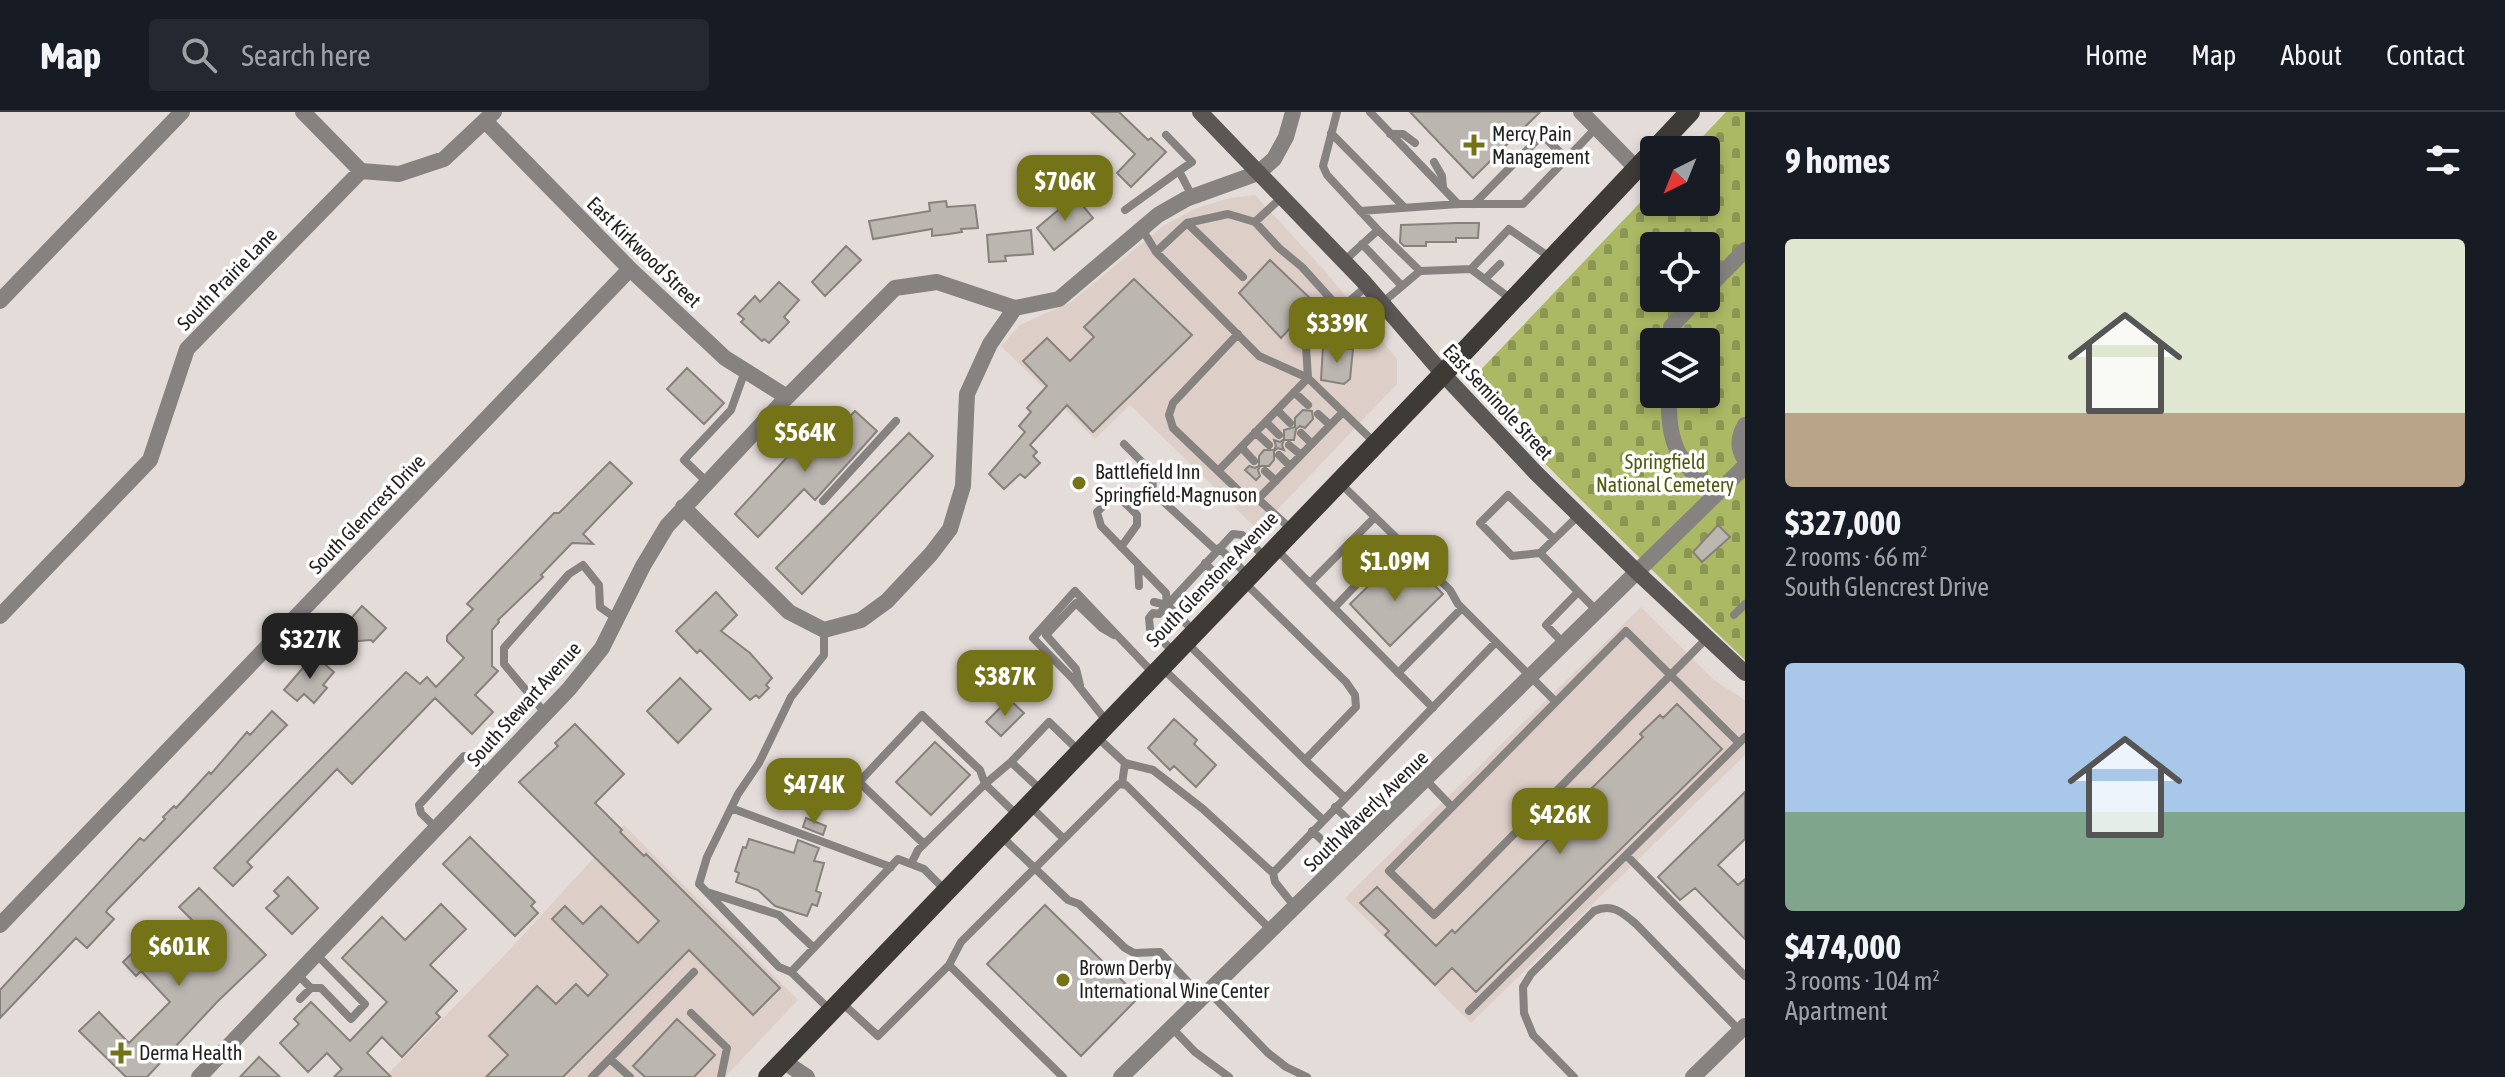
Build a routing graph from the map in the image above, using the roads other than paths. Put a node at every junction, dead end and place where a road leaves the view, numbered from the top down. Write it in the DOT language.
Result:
graph roads {
  1 [pos="182,112"];
  2 [pos="303,112"];
  3 [pos="1200,112"];
  4 [pos="1293,112"];
  5 [pos="1337,112"];
  6 [pos="1370,112"];
  7 [pos="1581,112"];
  8 [pos="1690,112"];
  9 [pos="490,117"];
  10 [pos="1596,128"];
  11 [pos="1331,133"];
  12 [pos="1390,134"];
  13 [pos="1166,135"];
  14 [pos="1415,143"];
  15 [pos="1567,159"];
  16 [pos="1434,162"];
  17 [pos="1636,168"];
  18 [pos="361,171"];
  19 [pos="1179,171"];
  20 [pos="1258,173"];
  21 [pos="1443,188"];
  22 [pos="1193,197"];
  23 [pos="1282,197"];
  24 [pos="1458,204"];
  25 [pos="1474,204"];
  26 [pos="1404,207"];
  27 [pos="1125,210"];
  28 [pos="1360,211"];
  29 [pos="1255,222"];
  30 [pos="1187,223"];
  31 [pos="1142,229"];
  32 [pos="1378,230"];
  33 [pos="1362,244"];
  34 [pos="1745,250"];
  35 [pos="1156,252"];
  36 [pos="1551,258"];
  37 [pos="1344,261"];
  38 [pos="1500,264"];
  39 [pos="630,269"];
  40 [pos="1471,269"];
  41 [pos="1420,271"];
  42 [pos="1720,276"];
  43 [pos="1243,277"];
  44 [pos="1485,279"];
  45 [pos="1367,286"];
  46 [pos="1402,286"];
  47 [pos="1512,300"];
  48 [pos="0,301"];
  49 [pos="1382,303"];
  50 [pos="1015,308"];
  51 [pos="1340,309"];
  52 [pos="1238,334"];
  53 [pos="746,370"];
  54 [pos="1443,374"];
  55 [pos="1308,378"];
  56 [pos="1294,392"];
  57 [pos="787,397"];
  58 [pos="1308,405"];
  59 [pos="1668,408"];
  60 [pos="1277,410"];
  61 [pos="1343,412"];
  62 [pos="1318,414"];
  63 [pos="896,421"];
  64 [pos="1266,422"];
  65 [pos="1290,423"];
  66 [pos="1330,425"];
  67 [pos="1745,425"];
  68 [pos="1255,432"];
  69 [pos="1301,433"];
  70 [pos="1279,435"];
  71 [pos="1124,444"];
  72 [pos="1312,444"];
  73 [pos="1376,444"];
  74 [pos="1269,445"];
  75 [pos="1289,445"];
  76 [pos="1241,447"];
  77 [pos="1279,455"];
  78 [pos="1301,455"];
  79 [pos="1254,461"];
  80 [pos="1745,463"];
  81 [pos="1290,466"];
  82 [pos="1218,471"];
  83 [pos="1265,471"];
  84 [pos="1276,481"];
  85 [pos="707,482"];
  86 [pos="1339,482"];
  87 [pos="1715,495"];
  88 [pos="1258,499"];
  89 [pos="823,501"];
  90 [pos="683,507"];
  91 [pos="1580,514"];
  92 [pos="1375,517"];
  93 [pos="1292,530"];
  94 [pos="1554,539"];
  95 [pos="1400,542"];
  96 [pos="1121,547"];
  97 [pos="1218,550"];
  98 [pos="1270,553"];
  99 [pos="1540,553"];
  100 [pos="1205,563"];
  101 [pos="1138,564"];
  102 [pos="1638,573"];
  103 [pos="1366,576"];
  104 [pos="1242,583"];
  105 [pos="1310,583"];
  106 [pos="1139,586"];
  107 [pos="1355,586"];
  108 [pos="1578,592"];
  109 [pos="1154,602"];
  110 [pos="1745,604"];
  111 [pos="1167,605"];
  112 [pos="1334,608"];
  113 [pos="1462,608"];
  114 [pos="1597,612"];
  115 [pos="1734,615"];
  116 [pos="0,616"];
  117 [pos="617,619"];
  118 [pos="824,630"];
  119 [pos="1115,635"];
  120 [pos="1707,638"];
  121 [pos="1496,642"];
  122 [pos="1565,644"];
  123 [pos="1174,653"];
  124 [pos="1398,673"];
  125 [pos="1745,673"];
  126 [pos="1670,676"];
  127 [pos="1531,677"];
  128 [pos="1081,689"];
  129 [pos="1556,702"];
  130 [pos="1433,708"];
  131 [pos="546,714"];
  132 [pos="1102,729"];
  133 [pos="1742,740"];
  134 [pos="1080,751"];
  135 [pos="1305,760"];
  136 [pos="1011,762"];
  137 [pos="1125,763"];
  138 [pos="488,775"];
  139 [pos="1426,780"];
  140 [pos="985,784"];
  141 [pos="1122,784"];
  142 [pos="1344,797"];
  143 [pos="1030,804"];
  144 [pos="1335,807"];
  145 [pos="1452,807"];
  146 [pos="731,808"];
  147 [pos="1323,820"];
  148 [pos="436,829"];
  149 [pos="1312,831"];
  150 [pos="1000,835"];
  151 [pos="1367,838"];
  152 [pos="1064,839"];
  153 [pos="924,844"];
  154 [pos="1626,855"];
  155 [pos="1344,860"];
  156 [pos="911,864"];
  157 [pos="891,867"];
  158 [pos="1034,869"];
  159 [pos="1273,873"];
  160 [pos="946,891"];
  161 [pos="706,892"];
  162 [pos="1296,907"];
  163 [pos="0,925"];
  164 [pos="1272,931"];
  165 [pos="814,948"];
  166 [pos="316,954"];
  167 [pos="949,965"];
  168 [pos="694,972"];
  169 [pos="791,972"];
  170 [pos="297,974"];
  171 [pos="1745,976"];
  172 [pos="311,988"];
  173 [pos="1206,995"];
  174 [pos="300,999"];
  175 [pos="835,1006"];
  176 [pos="1469,1011"];
  177 [pos="691,1013"];
  178 [pos="1172,1028"];
  179 [pos="1742,1029"];
  180 [pos="610,1059"];
  181 [pos="783,1061"];
  182 [pos="199,1077"];
  183 [pos="592,1077"];
  184 [pos="630,1077"];
  185 [pos="721,1077"];
  186 [pos="768,1077"];
  187 [pos="807,1077"];
  188 [pos="1063,1077"];
  189 [pos="1121,1077"];
  190 [pos="1229,1077"];
  191 [pos="1307,1077"];
  192 [pos="1574,1077"];
  193 [pos="1693,1077"];
  1 -- 48 [label="street"];
  2 -- 18 [label="street"];
  3 -- 20 [label="street, East Seminole Street"];
  4 -- 20 [label="street"];
  5 -- 11 [label="lane"];
  6 -- 12 [label="lane"];
  7 -- 10 [label="street"];
  8 -- 17 [label="main road, South Glenstone Avenue"];
  9 -- 18 [label="street"];
  9 -- 39 [label="street, East Kirkwood Street"];
  10 -- 15 [label="lane"];
  10 -- 17 [label="street"];
  11 -- 26 [label="lane"];
  11 -- 28 [label="lane"];
  12 -- 14 [label="lane"];
  12 -- 21 [label="lane"];
  13 -- 19 [label="lane"];
  15 -- 25 [label="lane"];
  15 -- 25 [label="lane"];
  16 -- 21 [label="lane"];
  17 -- 36 [label="main road, South Glenstone Avenue"];
  18 -- 116 [label="street, South Prairie Lane"];
  19 -- 22 [label="lane"];
  19 -- 27 [label="lane"];
  20 -- 22 [label="street"];
  20 -- 23 [label="street, East Seminole Street"];
  21 -- 24 [label="lane"];
  22 -- 31 [label="street"];
  23 -- 29 [label="lane"];
  23 -- 37 [label="street, East Seminole Street"];
  24 -- 25 [label="lane"];
  24 -- 26 [label="lane"];
  26 -- 28 [label="lane"];
  28 -- 32 [label="lane"];
  29 -- 30 [label="lane"];
  29 -- 51 [label="lane"];
  30 -- 35 [label="lane"];
  30 -- 43 [label="lane"];
  31 -- 35 [label="lane"];
  31 -- 50 [label="street"];
  32 -- 33 [label="lane"];
  32 -- 41 [label="lane"];
  33 -- 37 [label="lane"];
  33 -- 46 [label="lane"];
  34 -- 42 [label="street"];
  35 -- 52 [label="lane"];
  36 -- 40 [label="lane"];
  36 -- 47 [label="main road, South Glenstone Avenue"];
  37 -- 45 [label="street, East Seminole Street"];
  38 -- 44 [label="lane"];
  39 -- 53 [label="street, East Kirkwood Street"];
  39 -- 163 [label="street, South Glencrest Drive"];
  40 -- 41 [label="lane"];
  40 -- 44 [label="lane"];
  41 -- 46 [label="lane"];
  44 -- 47 [label="lane"];
  45 -- 49 [label="street, East Seminole Street"];
  45 -- 51 [label="lane"];
  46 -- 49 [label="lane"];
  47 -- 54 [label="main road, South Glenstone Avenue"];
  49 -- 54 [label="street, East Seminole Street"];
  50 -- 57 [label="street, South Stewart Avenue"];
  50 -- 118 [label="street"];
  51 -- 55 [label="lane"];
  52 -- 55 [label="lane"];
  52 -- 82 [label="lane"];
  53 -- 57 [label="street, East Kirkwood Street"];
  53 -- 85 [label="lane"];
  54 -- 73 [label="main road, South Glenstone Avenue"];
  54 -- 91 [label="street, East Seminole Street"];
  55 -- 56 [label="lane"];
  55 -- 61 [label="lane"];
  56 -- 58 [label="lane"];
  56 -- 60 [label="lane"];
  57 -- 85 [label="street, South Stewart Avenue"];
  59 -- 87 [label="street"];
  60 -- 64 [label="lane"];
  60 -- 65 [label="lane"];
  61 -- 66 [label="lane"];
  61 -- 73 [label="lane"];
  62 -- 66 [label="lane"];
  63 -- 89 [label="lane"];
  64 -- 68 [label="lane"];
  64 -- 70 [label="lane"];
  66 -- 72 [label="lane"];
  67 -- 80 [label="street"];
  68 -- 74 [label="lane"];
  68 -- 76 [label="lane"];
  69 -- 72 [label="lane"];
  71 -- 97 [label="lane"];
  72 -- 78 [label="lane"];
  73 -- 86 [label="main road, South Glenstone Avenue"];
  75 -- 78 [label="lane"];
  76 -- 79 [label="lane"];
  76 -- 82 [label="lane"];
  77 -- 81 [label="lane"];
  78 -- 81 [label="lane"];
  80 -- 87 [label="street, South Waverly Avenue"];
  81 -- 84 [label="lane"];
  82 -- 88 [label="lane"];
  83 -- 84 [label="lane"];
  84 -- 88 [label="lane"];
  85 -- 90 [label="street, South Stewart Avenue"];
  86 -- 92 [label="lane"];
  86 -- 93 [label="main road, South Glenstone Avenue"];
  87 -- 102 [label="street, South Waverly Avenue"];
  88 -- 93 [label="lane"];
  90 -- 117 [label="street, South Stewart Avenue"];
  90 -- 118 [label="street"];
  91 -- 94 [label="lane"];
  91 -- 102 [label="street, East Seminole Street"];
  92 -- 95 [label="lane"];
  92 -- 105 [label="lane"];
  93 -- 98 [label="main road, South Glenstone Avenue"];
  94 -- 99 [label="lane"];
  94 -- 99 [label="lane"];
  95 -- 103 [label="lane"];
  95 -- 113 [label="lane"];
  96 -- 96 [label="lane"];
  96 -- 101 [label="lane"];
  97 -- 98 [label="lane"];
  97 -- 100 [label="lane"];
  97 -- 104 [label="lane"];
  98 -- 104 [label="main road, South Glenstone Avenue"];
  98 -- 105 [label="lane"];
  99 -- 108 [label="lane"];
  100 -- 104 [label="lane"];
  100 -- 111 [label="lane"];
  101 -- 106 [label="lane"];
  101 -- 111 [label="lane"];
  102 -- 114 [label="street, South Waverly Avenue"];
  102 -- 120 [label="street, East Seminole Street"];
  104 -- 123 [label="main road, South Glenstone Avenue"];
  104 -- 135 [label="lane"];
  105 -- 112 [label="lane"];
  107 -- 112 [label="lane"];
  108 -- 114 [label="lane"];
  108 -- 122 [label="lane"];
  109 -- 111 [label="lane"];
  110 -- 115 [label="lane"];
  111 -- 123 [label="lane"];
  111 -- 123 [label="lane"];
  112 -- 124 [label="lane"];
  113 -- 121 [label="lane"];
  113 -- 124 [label="lane"];
  114 -- 122 [label="street, South Waverly Avenue"];
  117 -- 131 [label="street, South Stewart Avenue"];
  117 -- 131 [label="lane"];
  118 -- 146 [label="lane"];
  119 -- 123 [label="lane"];
  119 -- 128 [label="lane"];
  119 -- 128 [label="lane"];
  120 -- 125 [label="street, East Seminole Street"];
  120 -- 126 [label="lane"];
  121 -- 127 [label="lane"];
  121 -- 130 [label="lane"];
  122 -- 127 [label="street, South Waverly Avenue"];
  123 -- 132 [label="main road, South Glenstone Avenue"];
  123 -- 135 [label="lane"];
  123 -- 147 [label="lane"];
  124 -- 130 [label="lane"];
  126 -- 129 [label="lane"];
  126 -- 133 [label="lane"];
  126 -- 145 [label="lane"];
  127 -- 129 [label="lane"];
  127 -- 139 [label="street, South Waverly Avenue"];
  128 -- 132 [label="lane"];
  129 -- 145 [label="lane"];
  130 -- 142 [label="lane"];
  131 -- 138 [label="street, South Stewart Avenue"];
  132 -- 134 [label="main road, South Glenstone Avenue"];
  132 -- 137 [label="lane"];
  133 -- 154 [label="lane"];
  134 -- 136 [label="lane"];
  134 -- 143 [label="main road, South Glenstone Avenue"];
  135 -- 142 [label="lane"];
  136 -- 140 [label="lane"];
  136 -- 143 [label="lane"];
  137 -- 141 [label="lane"];
  137 -- 159 [label="lane"];
  138 -- 148 [label="street, South Stewart Avenue"];
  138 -- 148 [label="lane"];
  139 -- 145 [label="lane"];
  139 -- 151 [label="street, South Waverly Avenue"];
  140 -- 143 [label="lane"];
  140 -- 153 [label="lane"];
  140 -- 153 [label="lane"];
  141 -- 152 [label="lane"];
  141 -- 164 [label="lane"];
  142 -- 144 [label="lane"];
  143 -- 150 [label="main road, South Glenstone Avenue"];
  143 -- 152 [label="lane"];
  144 -- 147 [label="lane"];
  144 -- 151 [label="lane"];
  146 -- 157 [label="lane"];
  146 -- 161 [label="lane"];
  147 -- 149 [label="lane"];
  148 -- 166 [label="street, South Stewart Avenue"];
  149 -- 155 [label="lane"];
  149 -- 159 [label="lane"];
  150 -- 158 [label="lane"];
  150 -- 160 [label="main road, South Glenstone Avenue"];
  151 -- 155 [label="street, South Waverly Avenue"];
  152 -- 158 [label="lane"];
  153 -- 156 [label="lane"];
  154 -- 171 [label="lane"];
  154 -- 176 [label="lane"];
  155 -- 162 [label="street, South Waverly Avenue"];
  156 -- 157 [label="lane"];
  156 -- 160 [label="lane"];
  157 -- 165 [label="lane"];
  158 -- 167 [label="lane"];
  158 -- 173 [label="lane"];
  159 -- 162 [label="lane"];
  160 -- 175 [label="main road, South Glenstone Avenue"];
  161 -- 165 [label="lane"];
  161 -- 169 [label="lane"];
  162 -- 164 [label="street, South Waverly Avenue"];
  164 -- 173 [label="street, South Waverly Avenue"];
  165 -- 169 [label="lane"];
  166 -- 170 [label="street, South Stewart Avenue"];
  166 -- 172 [label="lane"];
  167 -- 175 [label="lane"];
  167 -- 188 [label="lane"];
  168 -- 180 [label="lane"];
  169 -- 175 [label="lane"];
  170 -- 172 [label="lane"];
  170 -- 182 [label="street, South Stewart Avenue"];
  172 -- 174 [label="lane"];
  173 -- 178 [label="street, South Waverly Avenue"];
  173 -- 191 [label="lane"];
  175 -- 181 [label="main road, South Glenstone Avenue"];
  177 -- 185 [label="lane"];
  178 -- 189 [label="street, South Waverly Avenue"];
  178 -- 190 [label="lane"];
  179 -- 192 [label="lane"];
  179 -- 193 [label="street"];
  180 -- 183 [label="lane"];
  180 -- 184 [label="lane"];
  181 -- 186 [label="main road, South Glenstone Avenue"];
  181 -- 187 [label="street"];
}
